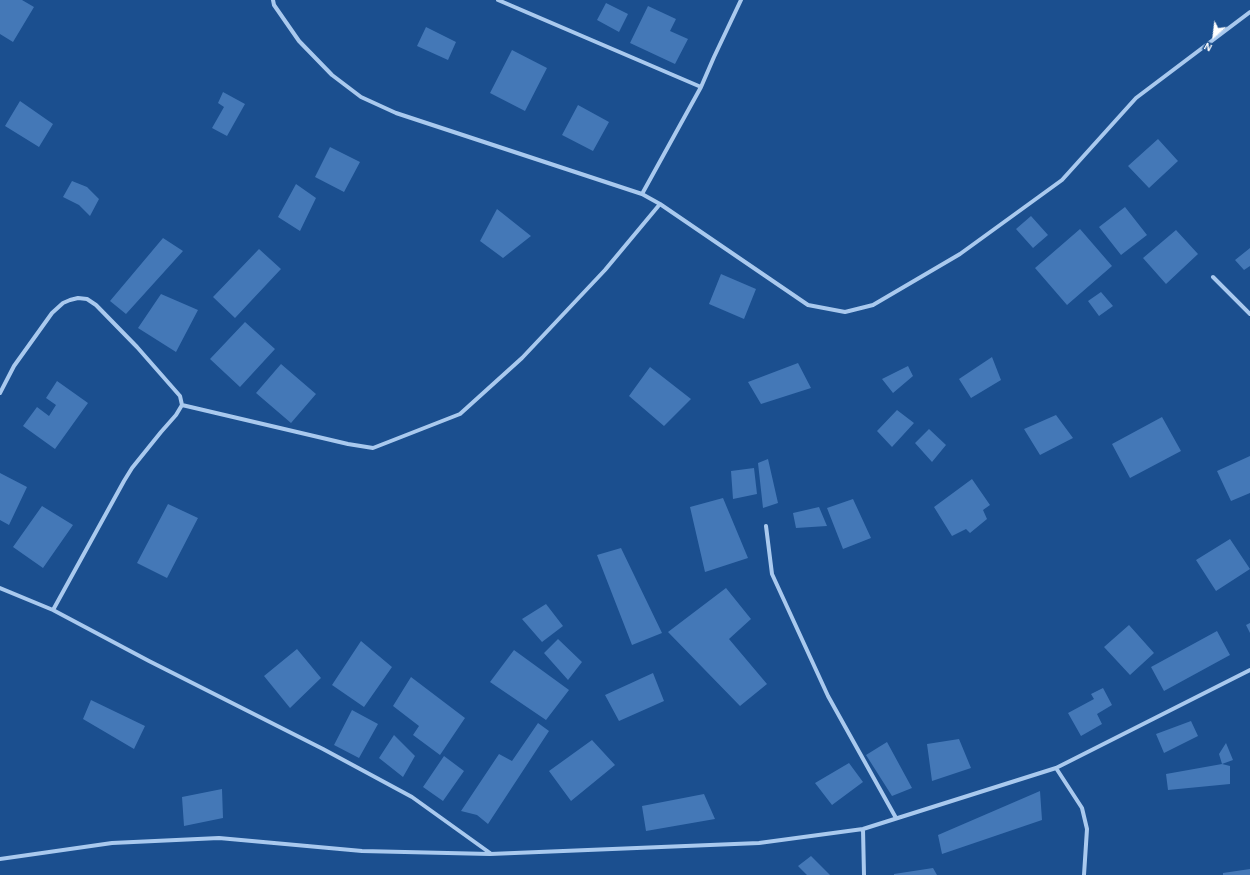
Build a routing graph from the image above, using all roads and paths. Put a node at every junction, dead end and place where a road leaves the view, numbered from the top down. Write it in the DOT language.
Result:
graph roads {
  1 [pos="273,0"];
  2 [pos="498,0"];
  3 [pos="741,0"];
  4 [pos="1250,12"];
  5 [pos="701,87"];
  6 [pos="642,194"];
  7 [pos="660,204"];
  8 [pos="1213,278"];
  9 [pos="1250,314"];
  10 [pos="0,393"];
  11 [pos="182,405"];
  12 [pos="766,526"];
  13 [pos="0,588"];
  14 [pos="53,610"];
  15 [pos="1250,670"];
  16 [pos="1056,768"];
  17 [pos="896,818"];
  18 [pos="863,829"];
  19 [pos="490,854"];
  20 [pos="0,859"];
  21 [pos="864,875"];
  22 [pos="1084,875"];
  1 -- 6 [label="street"];
  2 -- 5 [label="street"];
  3 -- 5 [label="street"];
  4 -- 7 [label="street"];
  5 -- 6 [label="street"];
  6 -- 7 [label="street"];
  7 -- 11 [label="street"];
  8 -- 9 [label="street"];
  10 -- 11 [label="street"];
  11 -- 14 [label="street"];
  12 -- 17 [label="street"];
  13 -- 14 [label="street"];
  14 -- 19 [label="street"];
  15 -- 16 [label="street"];
  16 -- 17 [label="street"];
  16 -- 22 [label="street"];
  17 -- 18 [label="street"];
  18 -- 19 [label="street"];
  18 -- 21 [label="street"];
  19 -- 20 [label="street"];
}
